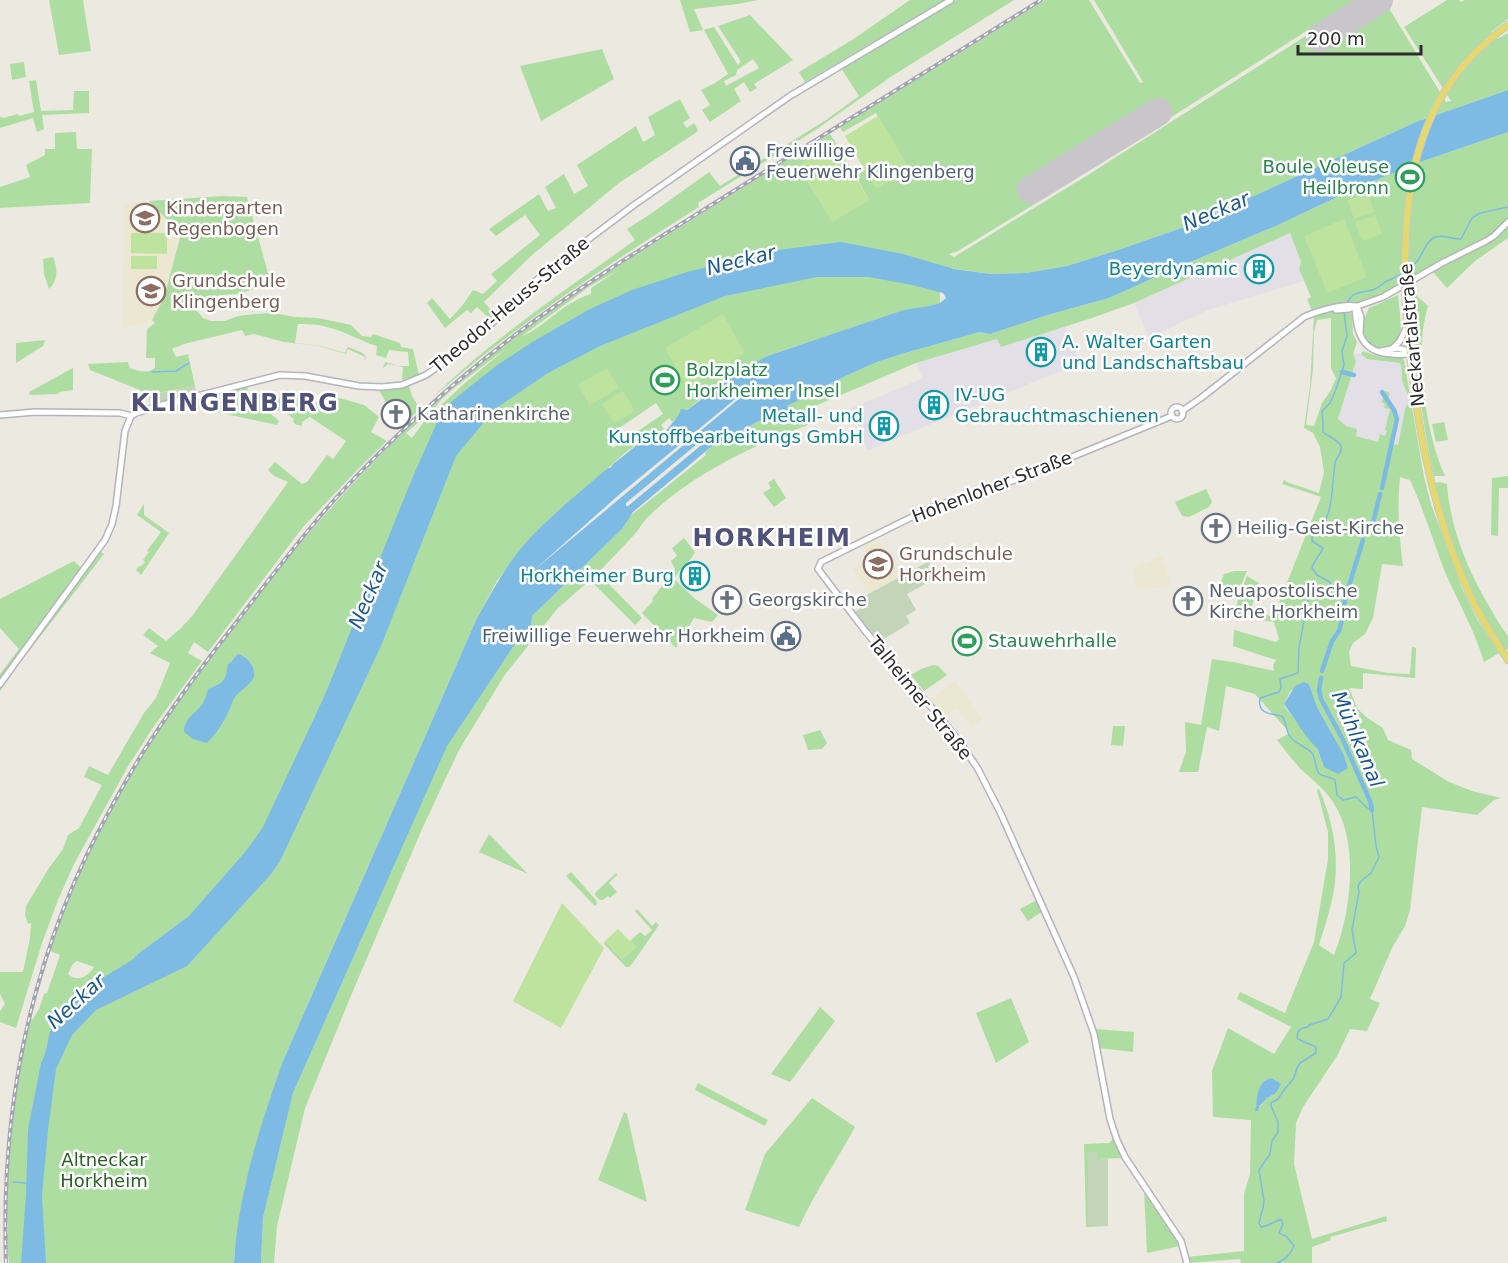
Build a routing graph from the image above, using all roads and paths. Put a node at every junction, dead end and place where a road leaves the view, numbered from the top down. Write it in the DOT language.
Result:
graph roads {
  1 [pos="951,0"];
  2 [pos="1508,25"];
  3 [pos="1508,222"];
  4 [pos="1371,302"];
  5 [pos="1353,307"];
  6 [pos="1361,322"];
  7 [pos="1407,326"];
  8 [pos="1360,334"];
  9 [pos="1392,349"];
  10 [pos="1379,352"];
  11 [pos="1410,354"];
  12 [pos="0,415"];
  13 [pos="131,416"];
  14 [pos="818,567"];
  15 [pos="1508,660"];
  16 [pos="0,684"];
  17 [pos="1187,1263"];
  1 -- 13 [label="street, Theodor-Heuss-Straße"];
  2 -- 7 [label="main road, Neckartalstraße, bridge"];
  3 -- 4 [label="street"];
  4 -- 5 [label="street"];
  4 -- 6 [label="street"];
  5 -- 6 [label="street"];
  5 -- 8 [label="street"];
  5 -- 14 [label="street, Hohenloher Straße"];
  6 -- 8 [label="street"];
  7 -- 9 [label="street"];
  7 -- 11 [label="main road, Neckartalstraße"];
  8 -- 10 [label="street"];
  9 -- 10 [label="street"];
  9 -- 11 [label="street"];
  10 -- 11 [label="street"];
  11 -- 15 [label="main road, Neckartalstraße"];
  12 -- 13 [label="street"];
  13 -- 16 [label="street"];
  14 -- 17 [label="street, Talheimer Straße"];
}
